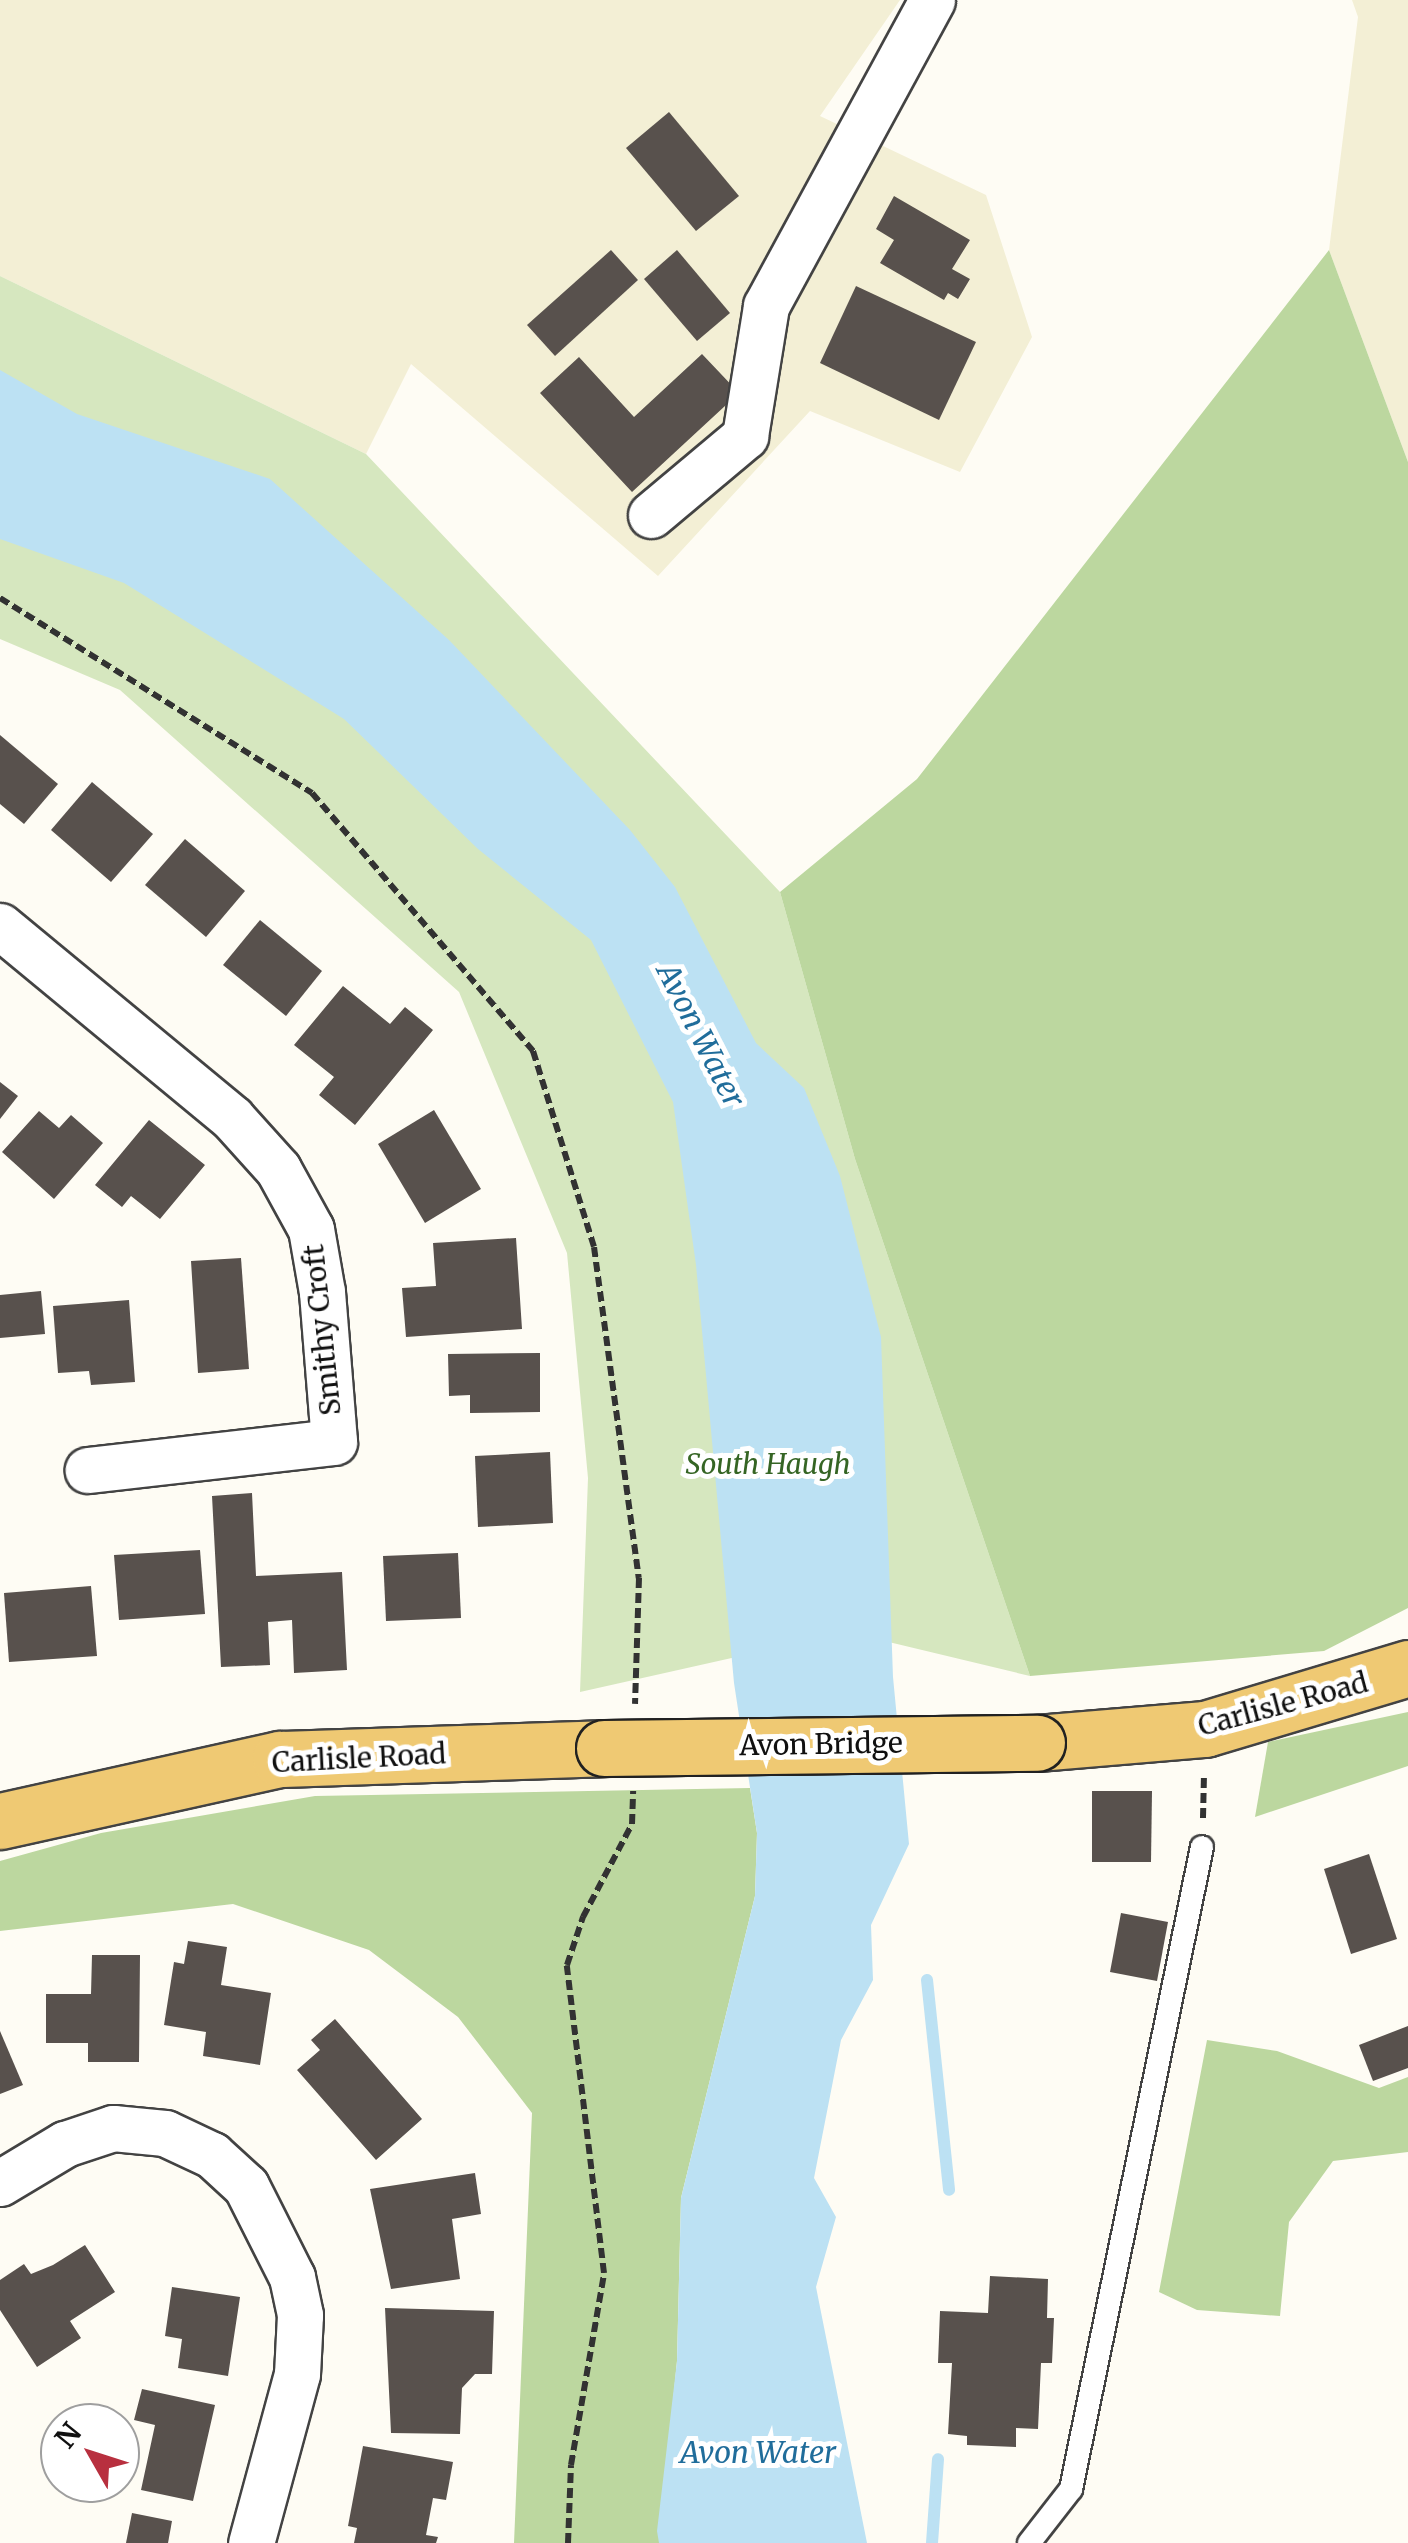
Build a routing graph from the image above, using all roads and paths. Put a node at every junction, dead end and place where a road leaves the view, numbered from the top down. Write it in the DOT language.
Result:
graph roads {
  1 [pos="932,0"];
  2 [pos="652,515"];
  3 [pos="0,598"];
  4 [pos="0,926"];
  5 [pos="88,1470"];
  6 [pos="1408,1668"];
  7 [pos="1205,1729"];
  8 [pos="1037,1743"];
  9 [pos="624,1748"];
  10 [pos="0,1821"];
  11 [pos="1202,1847"];
  12 [pos="0,2183"];
  13 [pos="251,2543"];
  14 [pos="568,2543"];
  15 [pos="1029,2543"];
  1 -- 2 [label="street"];
  3 -- 9 [label="path"];
  4 -- 5 [label="street, Smithy Croft"];
  6 -- 7 [label="main road, Carlisle Road"];
  7 -- 8 [label="main road, Carlisle Road"];
  7 -- 11 [label="path"];
  8 -- 9 [label="main road, Avon Bridge, bridge"];
  9 -- 10 [label="main road, Carlisle Road"];
  9 -- 14 [label="path"];
  11 -- 15 [label="lane"];
  12 -- 13 [label="street"];
}
